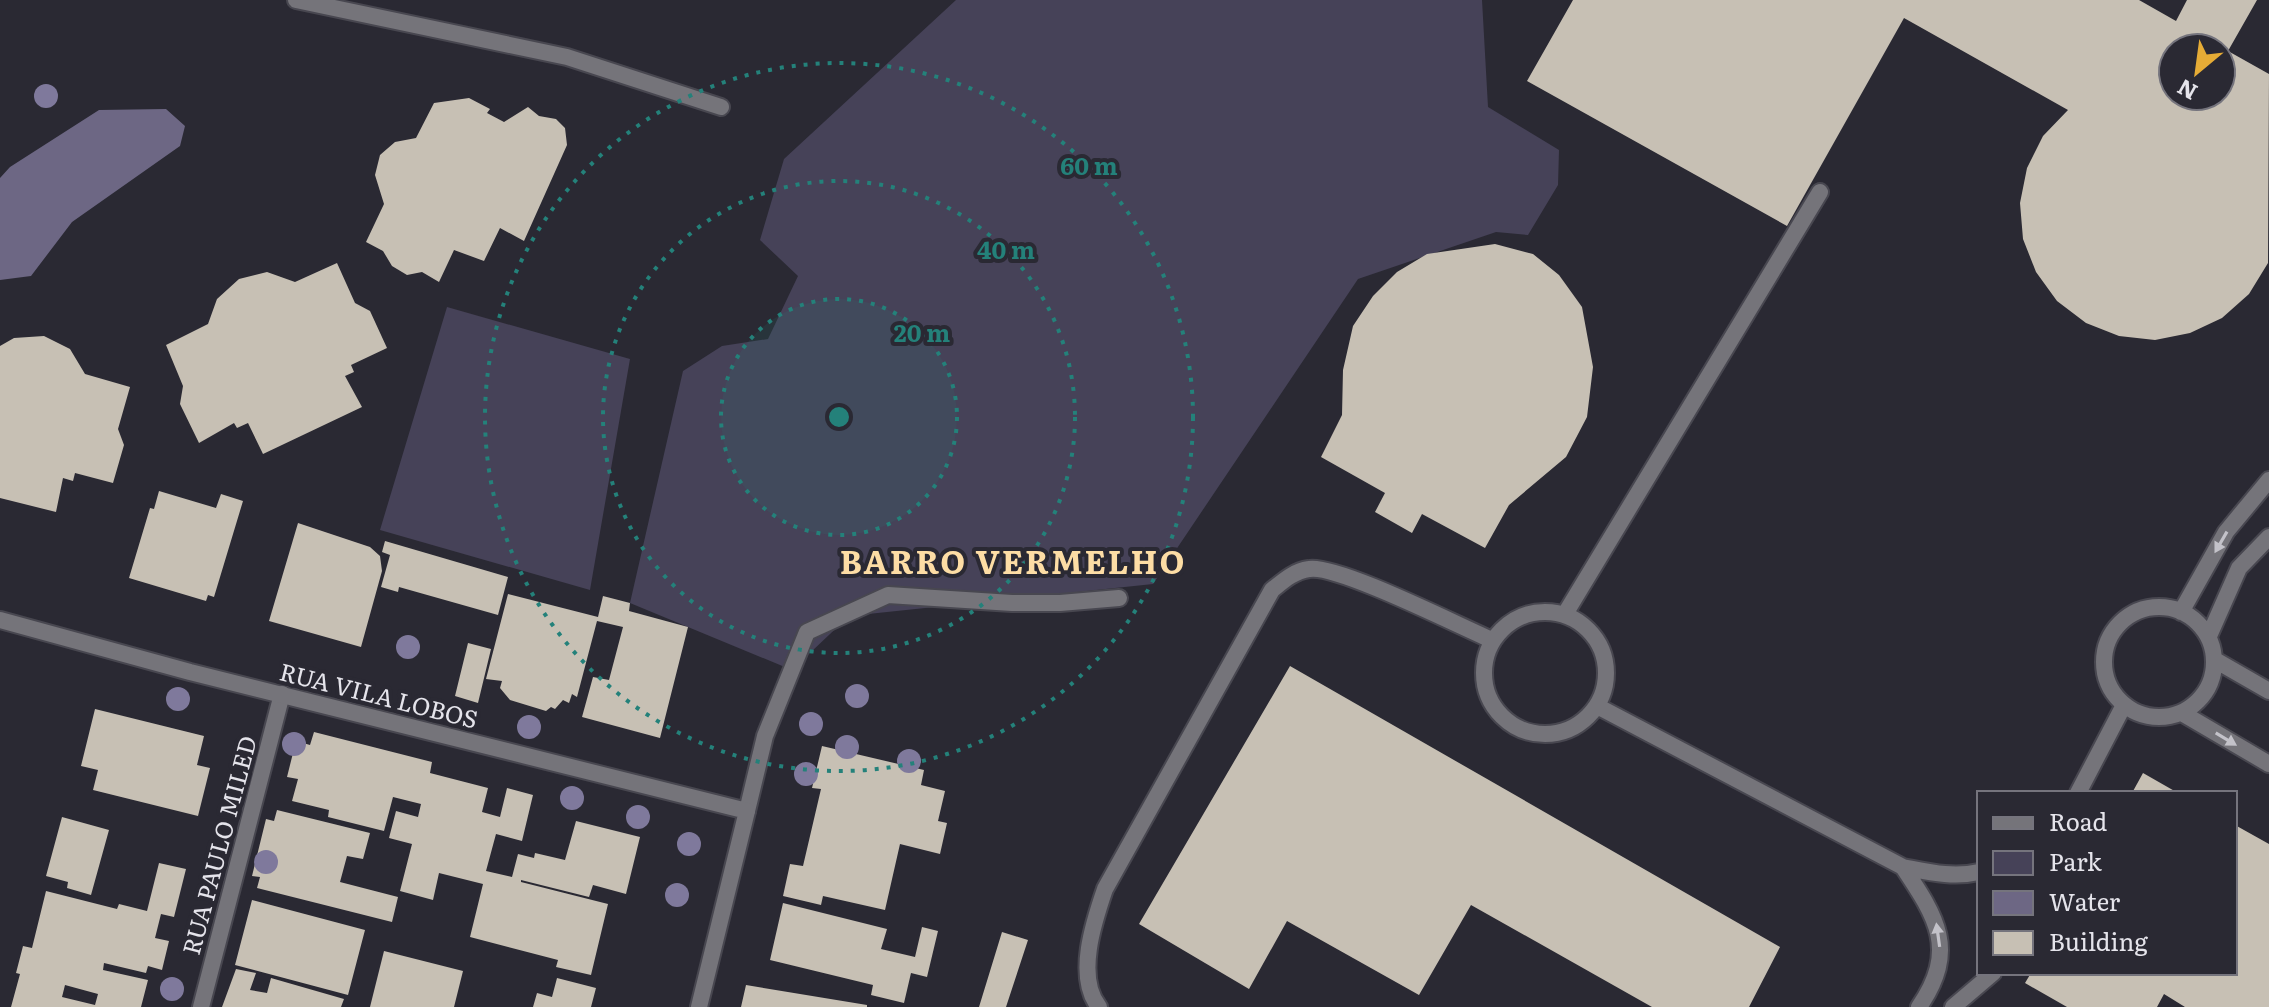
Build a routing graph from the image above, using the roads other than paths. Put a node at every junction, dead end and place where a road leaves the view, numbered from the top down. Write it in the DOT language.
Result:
graph roads {
  1 [pos="296,0"];
  2 [pos="721,107"];
  3 [pos="1820,192"];
  4 [pos="2269,480"];
  5 [pos="2269,537"];
  6 [pos="1119,598"];
  7 [pos="2181,612"];
  8 [pos="1565,614"];
  9 [pos="0,620"];
  10 [pos="2209,636"];
  11 [pos="1492,640"];
  12 [pos="2215,660"];
  13 [pos="2269,691"];
  14 [pos="282,694"];
  15 [pos="2124,705"];
  16 [pos="1597,706"];
  17 [pos="2182,713"];
  18 [pos="2269,764"];
  19 [pos="2079,791"];
  20 [pos="747,811"];
  21 [pos="1903,867"];
  22 [pos="1977,872"];
  23 [pos="1991,975"];
  24 [pos="201,1007"];
  25 [pos="699,1007"];
  26 [pos="1099,1007"];
  27 [pos="1919,1007"];
  28 [pos="1953,1007"];
  1 -- 2 [label="street"];
  3 -- 8 [label="street"];
  4 -- 7 [label="street, one-way"];
  5 -- 10 [label="street"];
  6 -- 20 [label="street"];
  7 -- 10 [label="street"];
  7 -- 15 [label="street"];
  8 -- 11 [label="street"];
  8 -- 16 [label="street"];
  9 -- 14 [label="street, RUA VILA LOBOS"];
  10 -- 12 [label="street"];
  11 -- 16 [label="street"];
  11 -- 26 [label="street"];
  12 -- 13 [label="street"];
  12 -- 17 [label="street"];
  14 -- 20 [label="street, RUA VILA LOBOS"];
  14 -- 24 [label="street, RUA PAULO MILED"];
  15 -- 17 [label="street"];
  15 -- 19 [label="street"];
  16 -- 21 [label="street"];
  17 -- 18 [label="street, one-way"];
  20 -- 25 [label="street"];
  21 -- 22 [label="street"];
  27 -- 21 [label="street, one-way"];
  23 -- 28 [label="street"];
}
